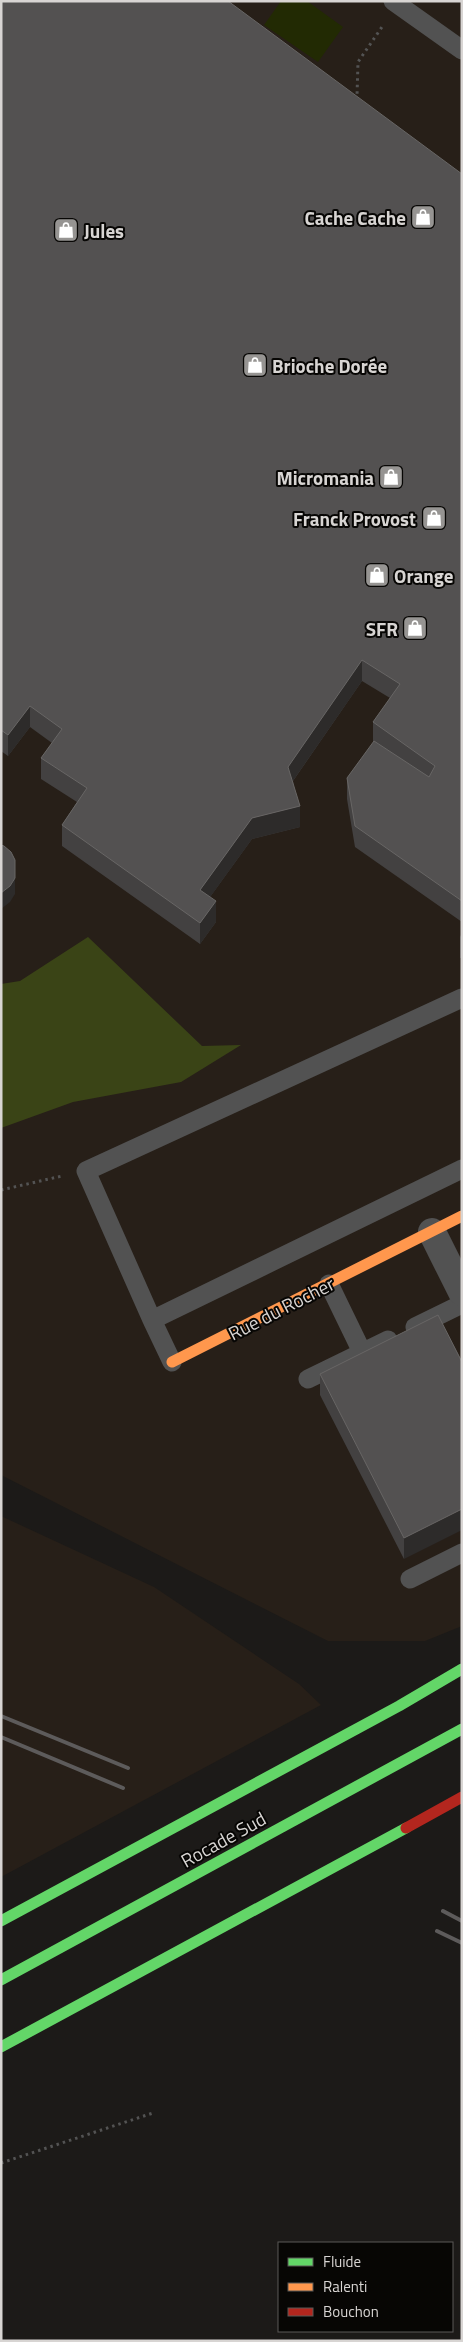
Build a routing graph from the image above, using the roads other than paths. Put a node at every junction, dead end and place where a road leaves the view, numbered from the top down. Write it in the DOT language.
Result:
graph roads {
  1 [pos="396,3"];
  2 [pos="462,50"];
  3 [pos="462,998"];
  4 [pos="462,1169"];
  5 [pos="462,1216"];
  6 [pos="432,1232"];
  7 [pos="329,1284"];
  8 [pos="462,1292"];
  9 [pos="462,1304"];
  10 [pos="152,1320"];
  11 [pos="362,1352"];
  12 [pos="172,1362"];
  13 [pos="308,1379"];
  14 [pos="462,1553"];
  15 [pos="410,1579"];
  16 [pos="462,1669"];
  17 [pos="462,1729"];
  18 [pos="462,1797"];
  19 [pos="1,1921"];
  20 [pos="1,1980"];
  21 [pos="1,2047"];
  1 -- 2 [label="lane"];
  3 -- 10 [label="lane, Rue du Rocher"];
  4 -- 10 [label="lane"];
  5 -- 6 [label="main road, Rue du Rocher"];
  6 -- 7 [label="main road, Rue du Rocher"];
  6 -- 8 [label="street"];
  7 -- 11 [label="lane"];
  7 -- 12 [label="main road, Rue du Rocher"];
  9 -- 11 [label="lane"];
  10 -- 12 [label="lane, Rue du Rocher"];
  11 -- 13 [label="lane"];
  14 -- 15 [label="lane"];
  16 -- 19 [label="main road"];
  17 -- 20 [label="main road, Rocade Sud"];
  18 -- 21 [label="main road"];
}
